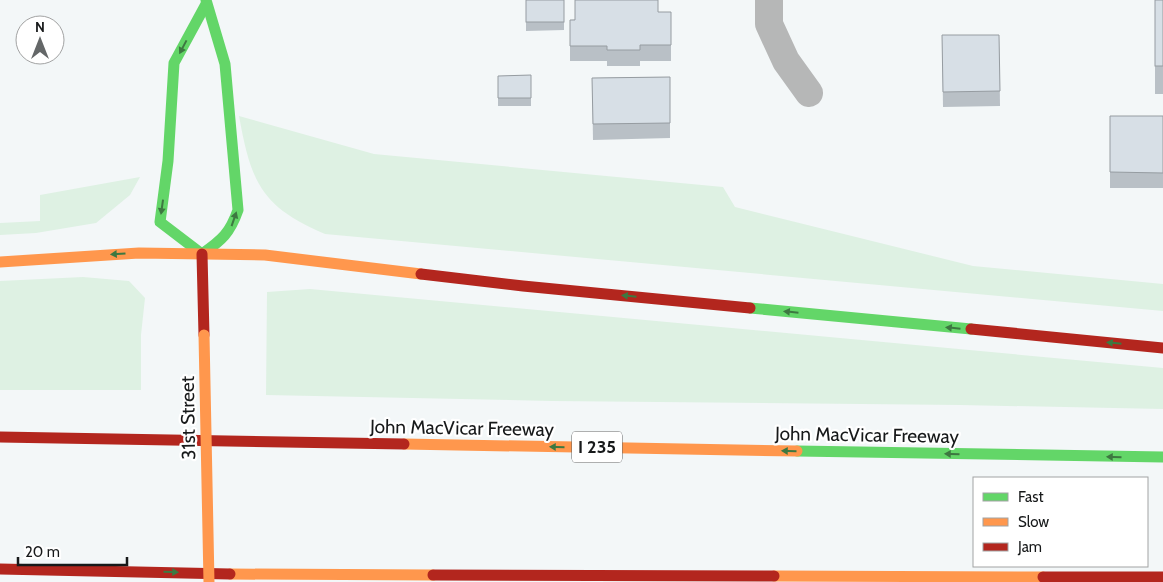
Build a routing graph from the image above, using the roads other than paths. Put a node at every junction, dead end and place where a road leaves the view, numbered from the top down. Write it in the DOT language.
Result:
graph roads {
  1 [pos="769,0"];
  2 [pos="206,2"];
  3 [pos="810,93"];
  4 [pos="202,254"];
  5 [pos="0,262"];
  6 [pos="1163,348"];
  7 [pos="0,437"];
  8 [pos="1163,457"];
  9 [pos="0,569"];
  10 [pos="1163,577"];
  11 [pos="210,582"];
  1 -- 3 [label="street"];
  4 -- 2 [label="main road, one-way"];
  2 -- 4 [label="main road, one-way"];
  4 -- 5 [label="main road, one-way"];
  6 -- 4 [label="main road, one-way"];
  4 -- 11 [label="main road, 31st Street, bridge"];
  8 -- 7 [label="main road, John MacVicar Freeway / I 235, one-way"];
  9 -- 10 [label="main road, one-way"];
}
